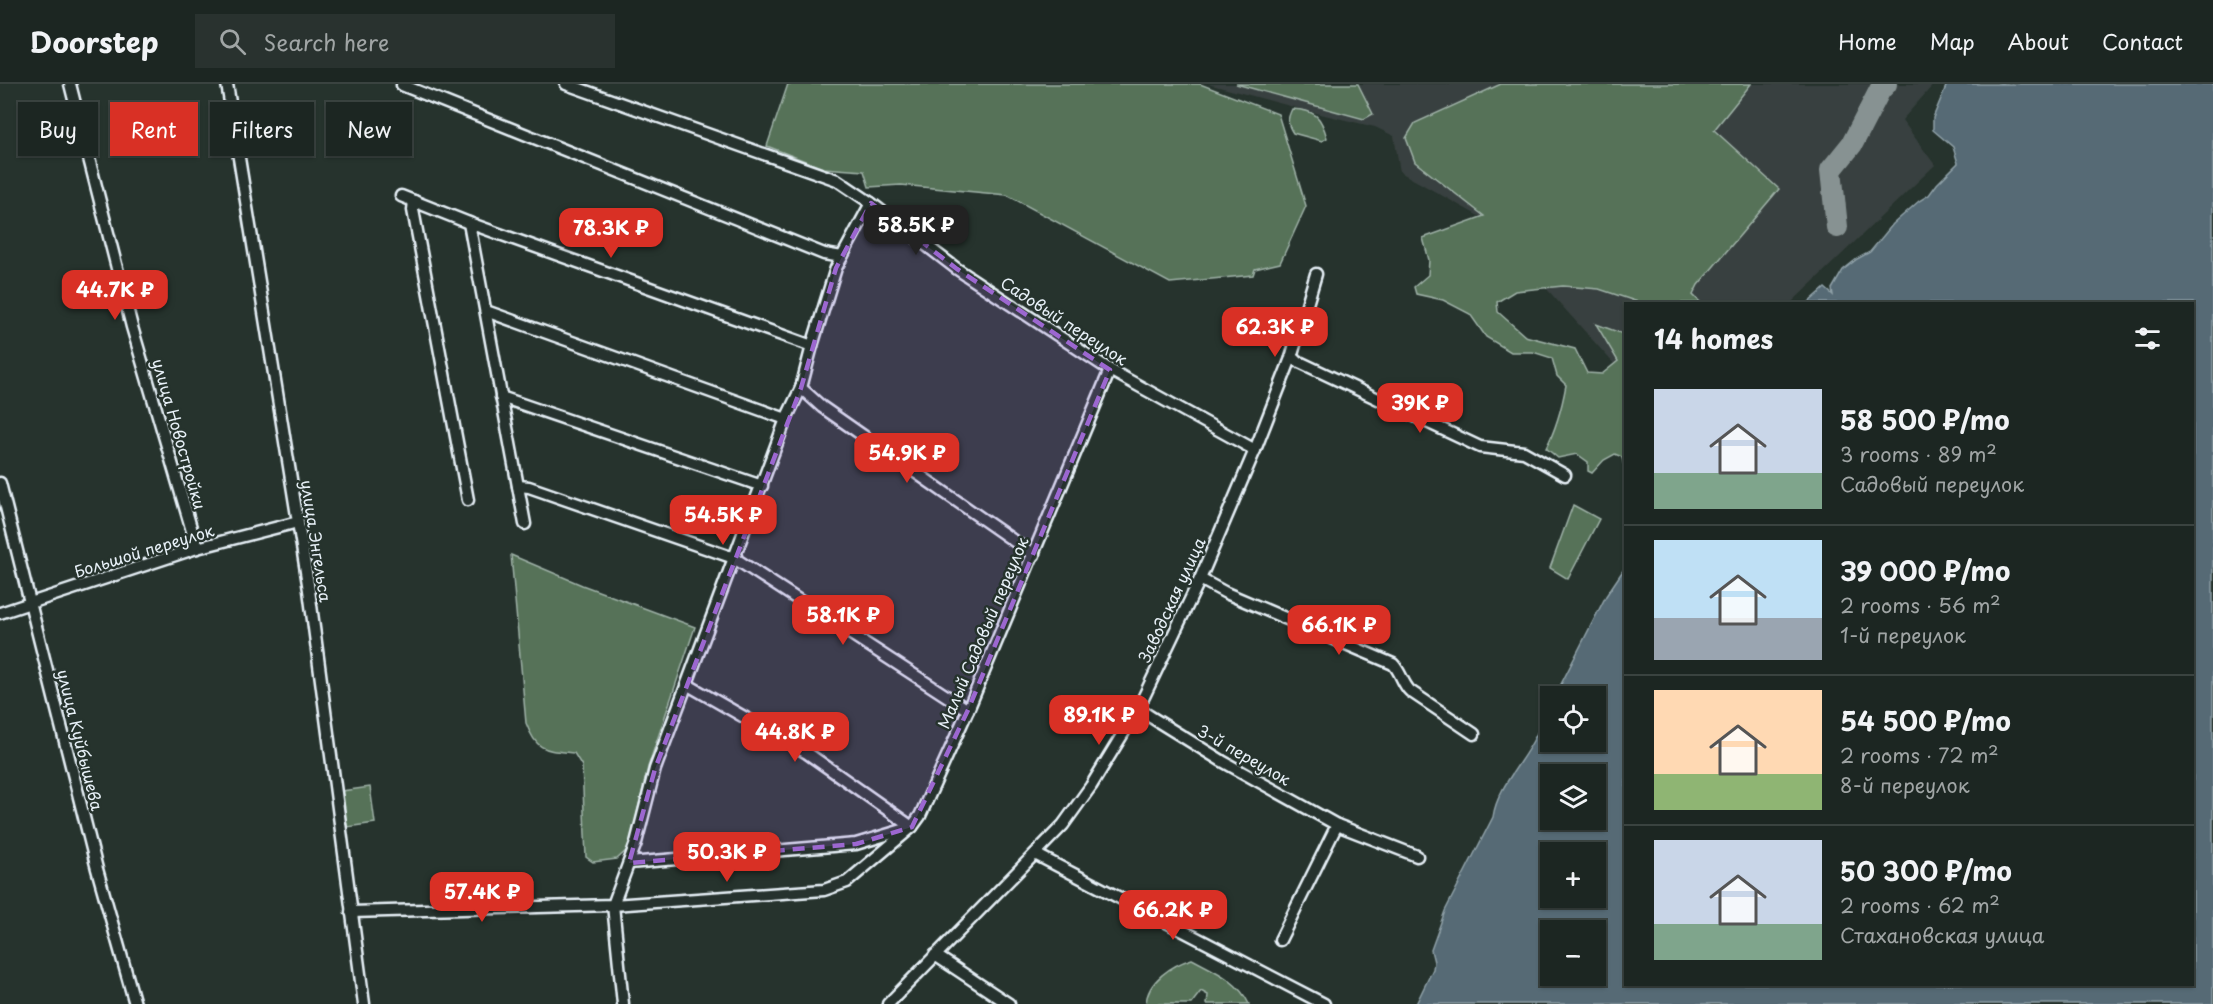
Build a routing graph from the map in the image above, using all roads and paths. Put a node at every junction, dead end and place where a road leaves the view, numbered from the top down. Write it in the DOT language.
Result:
graph roads {
  1 [pos="70,84"];
  2 [pos="227,84"];
  3 [pos="566,84"];
  4 [pos="402,85"];
  5 [pos="401,196"];
  6 [pos="414,201"];
  7 [pos="871,203"];
  8 [pos="469,223"];
  9 [pos="842,257"];
  10 [pos="1316,274"];
  11 [pos="486,311"];
  12 [pos="812,346"];
  13 [pos="1291,358"];
  14 [pos="1110,370"];
  15 [pos="801,388"];
  16 [pos="501,397"];
  17 [pos="786,419"];
  18 [pos="1255,450"];
  19 [pos="1565,475"];
  20 [pos="0,483"];
  21 [pos="518,486"];
  22 [pos="762,486"];
  23 [pos="468,500"];
  24 [pos="298,522"];
  25 [pos="525,524"];
  26 [pos="197,548"];
  27 [pos="1034,555"];
  28 [pos="734,558"];
  29 [pos="1200,579"];
  30 [pos="30,602"];
  31 [pos="0,613"];
  32 [pos="688,685"];
  33 [pos="1138,709"];
  34 [pos="968,710"];
  35 [pos="1474,734"];
  36 [pos="1337,825"];
  37 [pos="912,827"];
  38 [pos="1035,854"];
  39 [pos="1417,856"];
  40 [pos="629,863"];
  41 [pos="613,905"];
  42 [pos="351,912"];
  43 [pos="1280,940"];
  44 [pos="935,955"];
  45 [pos="135,1004"];
  46 [pos="364,1004"];
  47 [pos="622,1004"];
  48 [pos="888,1004"];
  49 [pos="1009,1004"];
  50 [pos="1324,1004"];
  1 -- 26 [label="street, улица Новостройки"];
  2 -- 24 [label="street, улица Энгельса"];
  3 -- 7 [label="street, Садовый переулок"];
  4 -- 9 [label="street"];
  5 -- 6 [label="street"];
  6 -- 8 [label="street"];
  6 -- 23 [label="street"];
  7 -- 9 [label="street"];
  7 -- 14 [label="street, Садовый переулок"];
  8 -- 11 [label="street"];
  8 -- 12 [label="street"];
  9 -- 12 [label="street"];
  10 -- 13 [label="street, Заводская улица"];
  11 -- 16 [label="street"];
  11 -- 17 [label="street"];
  12 -- 15 [label="street"];
  13 -- 18 [label="street, Заводская улица"];
  13 -- 19 [label="street"];
  14 -- 18 [label="street, Садовый переулок"];
  14 -- 27 [label="street, Малый Садовый переулок"];
  15 -- 17 [label="street"];
  15 -- 27 [label="street"];
  16 -- 21 [label="street"];
  16 -- 22 [label="street"];
  17 -- 22 [label="street"];
  18 -- 29 [label="street, Заводская улица"];
  20 -- 30 [label="street, улица Куйбышева"];
  21 -- 25 [label="street"];
  21 -- 28 [label="street"];
  22 -- 28 [label="street"];
  24 -- 26 [label="street, Большой переулок"];
  24 -- 42 [label="street, улица Энгельса"];
  26 -- 30 [label="street, Большой переулок"];
  27 -- 34 [label="street, Малый Садовый переулок"];
  28 -- 32 [label="street"];
  28 -- 34 [label="street"];
  29 -- 33 [label="street, Заводская улица"];
  29 -- 35 [label="street"];
  30 -- 31 [label="street, Большой переулок"];
  30 -- 45 [label="street, улица Куйбышева"];
  32 -- 37 [label="street"];
  32 -- 40 [label="street"];
  33 -- 36 [label="street, 3-й переулок"];
  33 -- 38 [label="street, Заводская улица"];
  34 -- 37 [label="street, Малый Садовый переулок"];
  36 -- 39 [label="street, 3-й переулок"];
  36 -- 43 [label="street"];
  37 -- 40 [label="street"];
  37 -- 41 [label="street, Малый Садовый переулок"];
  38 -- 44 [label="street, Заводская улица"];
  38 -- 50 [label="street"];
  40 -- 41 [label="street"];
  41 -- 42 [label="street"];
  41 -- 47 [label="street"];
  42 -- 46 [label="street, улица Энгельса"];
  44 -- 48 [label="street, Заводская улица"];
  44 -- 49 [label="street"];
}
